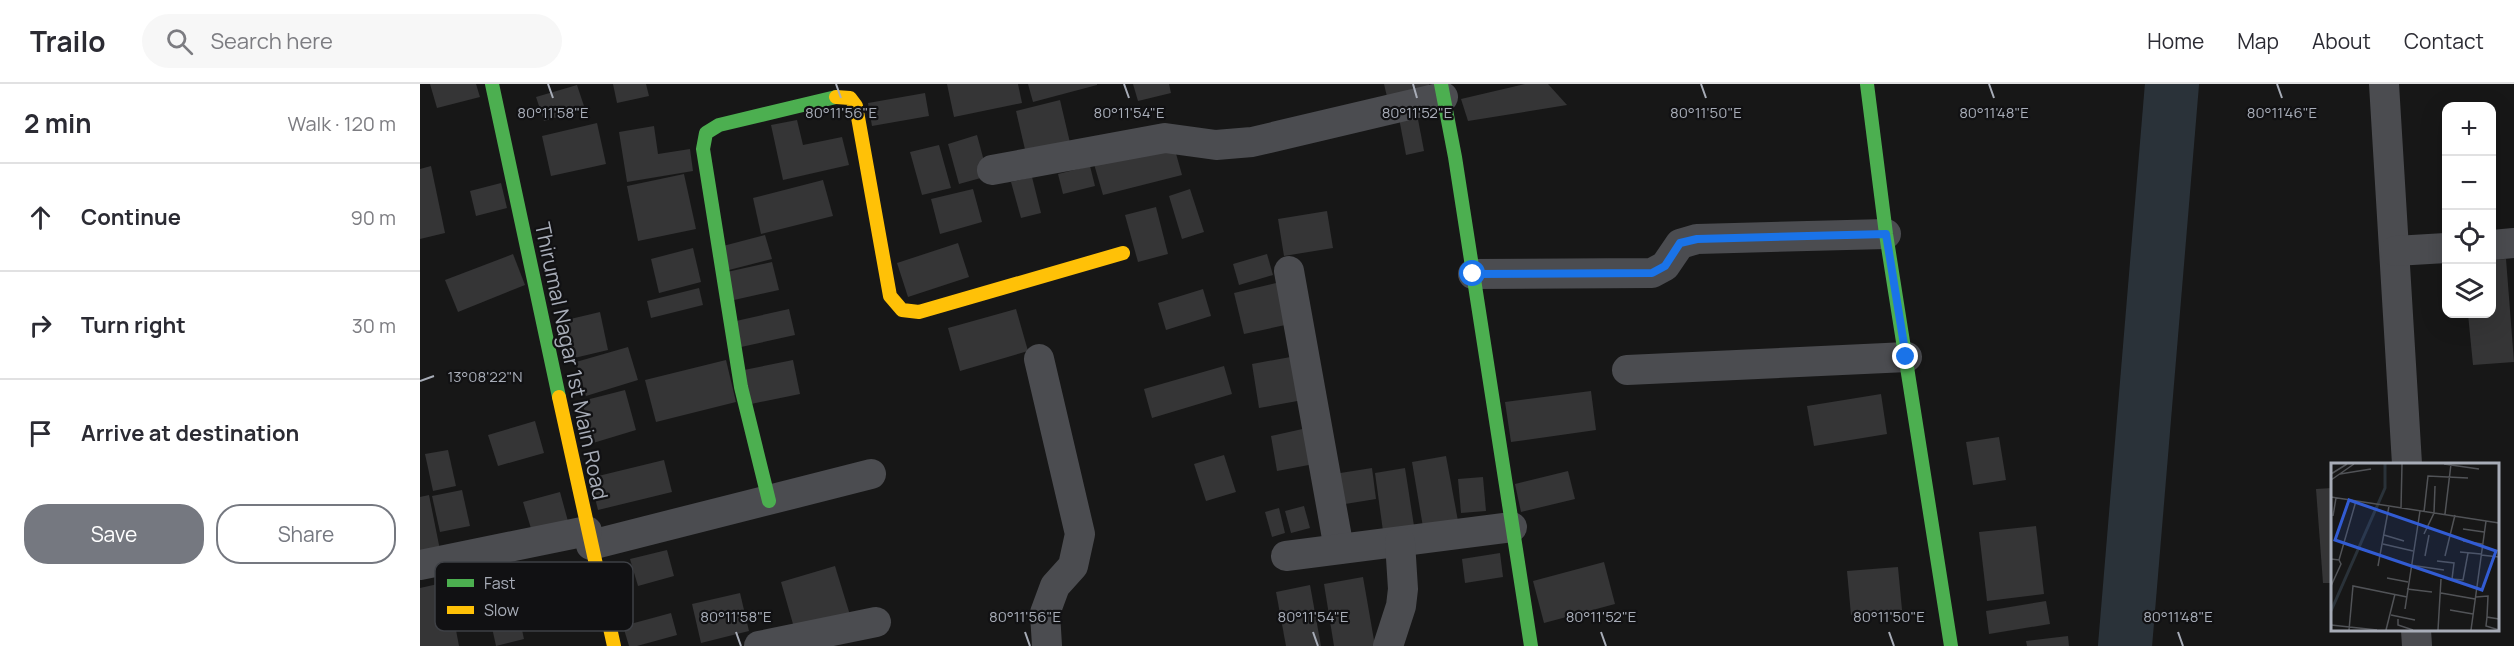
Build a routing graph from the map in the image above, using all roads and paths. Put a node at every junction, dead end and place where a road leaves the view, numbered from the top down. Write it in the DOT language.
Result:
graph roads {
  1 [pos="492,84"];
  2 [pos="1867,84"];
  3 [pos="2384,84"];
  4 [pos="857,91"];
  5 [pos="1442,91"];
  6 [pos="992,170"];
  7 [pos="1886,234"];
  8 [pos="2514,243"];
  9 [pos="2496,245"];
  10 [pos="2442,248"];
  11 [pos="2395,251"];
  12 [pos="1123,253"];
  13 [pos="1289,271"];
  14 [pos="1473,274"];
  15 [pos="1906,357"];
  16 [pos="1039,359"];
  17 [pos="1627,370"];
  18 [pos="2407,463"];
  19 [pos="871,474"];
  20 [pos="769,501"];
  21 [pos="1512,527"];
  22 [pos="589,538"];
  23 [pos="1400,542"];
  24 [pos="1339,549"];
  25 [pos="1286,556"];
  26 [pos="439,562"];
  27 [pos="595,562"];
  28 [pos="435,563"];
  29 [pos="420,565"];
  30 [pos="876,622"];
  31 [pos="611,631"];
  32 [pos="2416,631"];
  33 [pos="614,646"];
  34 [pos="759,646"];
  35 [pos="1047,646"];
  36 [pos="1388,646"];
  37 [pos="1531,646"];
  38 [pos="1951,646"];
  39 [pos="2417,646"];
  1 -- 22 [label="street, Thirumal Nagar 1st Main Road"];
  2 -- 7 [label="street"];
  3 -- 11 [label="street"];
  4 -- 12 [label="street"];
  4 -- 20 [label="street"];
  5 -- 6 [label="street"];
  5 -- 14 [label="street"];
  7 -- 14 [label="street"];
  7 -- 15 [label="street"];
  8 -- 9 [label="street"];
  10 -- 11 [label="street"];
  11 -- 18 [label="street"];
  13 -- 24 [label="street"];
  14 -- 21 [label="street"];
  15 -- 17 [label="street"];
  15 -- 38 [label="street"];
  16 -- 35 [label="street"];
  19 -- 20 [label="street"];
  20 -- 22 [label="street"];
  21 -- 23 [label="street"];
  21 -- 37 [label="street"];
  22 -- 26 [label="street"];
  22 -- 27 [label="street, Thirumal Nagar 1st Main Road"];
  23 -- 24 [label="street"];
  23 -- 36 [label="street"];
  24 -- 25 [label="street"];
  28 -- 29 [label="street"];
  30 -- 34 [label="street"];
  31 -- 33 [label="street, Thirumal Nagar 1st Main Road"];
  32 -- 39 [label="street"];
}
